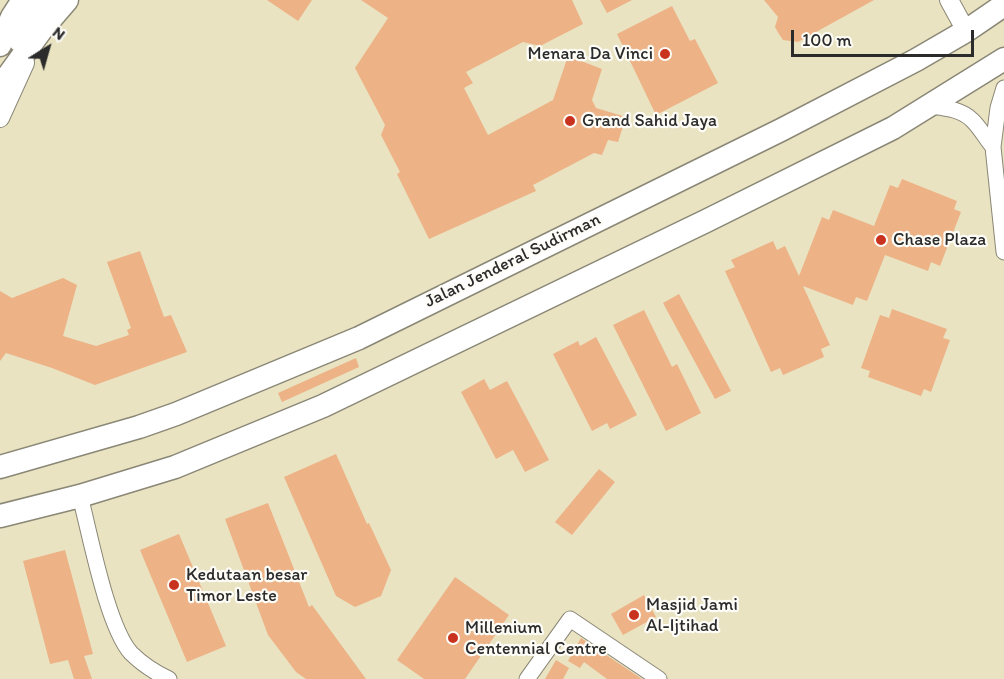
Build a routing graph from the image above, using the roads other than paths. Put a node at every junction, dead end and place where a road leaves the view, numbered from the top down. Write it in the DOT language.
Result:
graph roads {
  1 [pos="6,0"];
  2 [pos="23,0"];
  3 [pos="43,0"];
  4 [pos="66,0"];
  5 [pos="949,0"];
  6 [pos="1004,4"];
  7 [pos="0,9"];
  8 [pos="42,29"];
  9 [pos="966,31"];
  10 [pos="0,45"];
  11 [pos="1004,59"];
  12 [pos="0,86"];
  13 [pos="1004,88"];
  14 [pos="930,106"];
  15 [pos="0,118"];
  16 [pos="993,147"];
  17 [pos="1004,252"];
  18 [pos="0,467"];
  19 [pos="80,496"];
  20 [pos="0,516"];
  21 [pos="169,679"];
  22 [pos="527,679"];
  23 [pos="659,679"];
  1 -- 7 [label="main road"];
  2 -- 10 [label="main road"];
  3 -- 12 [label="main road"];
  4 -- 8 [label="main road"];
  5 -- 9 [label="street"];
  6 -- 9 [label="main road, Jalan Jenderal Sudirman"];
  8 -- 12 [label="main road"];
  8 -- 15 [label="street"];
  9 -- 18 [label="main road, Jalan Jenderal Sudirman"];
  11 -- 14 [label="main road"];
  13 -- 16 [label="street"];
  14 -- 16 [label="street"];
  14 -- 19 [label="main road"];
  16 -- 17 [label="street"];
  19 -- 20 [label="main road"];
  19 -- 21 [label="street"];
  22 -- 23 [label="street"];
}
